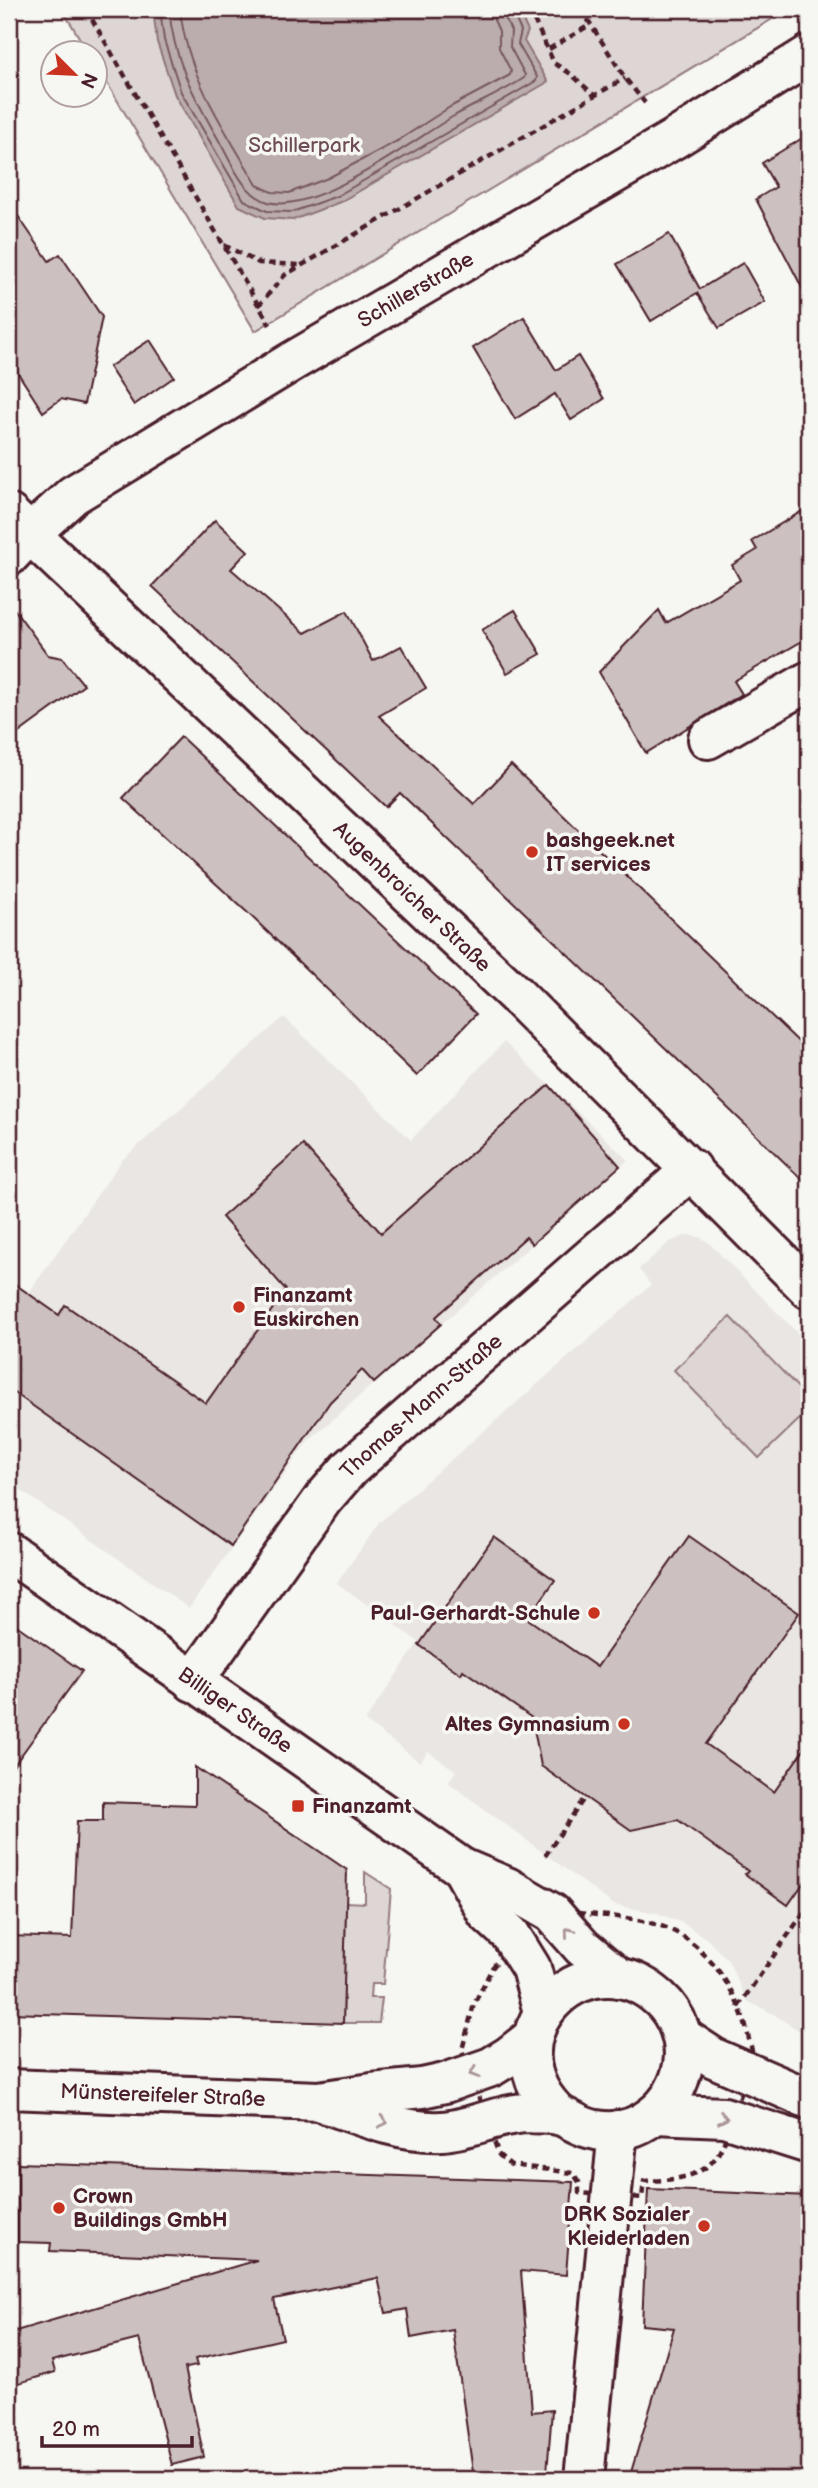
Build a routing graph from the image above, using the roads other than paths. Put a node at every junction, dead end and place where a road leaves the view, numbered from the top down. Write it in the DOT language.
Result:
graph roads {
  1 [pos="809,55"];
  2 [pos="16,535"];
  3 [pos="809,681"];
  4 [pos="708,739"];
  5 [pos="692,1169"];
  6 [pos="809,1289"];
  7 [pos="9,1552"];
  8 [pos="193,1682"];
  9 [pos="461,1868"];
  10 [pos="619,1979"];
  11 [pos="537,2025"];
  12 [pos="682,2037"];
  13 [pos="9,2089"];
  14 [pos="809,2099"];
  15 [pos="318,2101"];
  16 [pos="655,2114"];
  17 [pos="561,2116"];
  18 [pos="618,2130"];
  19 [pos="809,2144"];
  20 [pos="584,2479"];
  1 -- 2 [label="street, Schillerstraße"];
  2 -- 5 [label="street, Augenbroicher Straße"];
  3 -- 4 [label="street"];
  5 -- 6 [label="street, Augenbroicher Straße"];
  5 -- 8 [label="street, Thomas-Mann-Straße"];
  7 -- 8 [label="street, Billiger Straße"];
  8 -- 9 [label="street, Billiger Straße"];
  10 -- 9 [label="street, Billiger Straße, one-way"];
  9 -- 11 [label="street, Billiger Straße"];
  10 -- 11 [label="street"];
  10 -- 12 [label="street"];
  11 -- 15 [label="street, Münstereifeler Straße, one-way"];
  11 -- 17 [label="street"];
  12 -- 14 [label="street"];
  12 -- 16 [label="street"];
  13 -- 15 [label="street, Münstereifeler Straße"];
  15 -- 17 [label="street, Münstereifeler Straße, one-way"];
  16 -- 18 [label="street"];
  16 -- 19 [label="street, one-way"];
  17 -- 18 [label="street"];
  18 -- 20 [label="street"];
}
